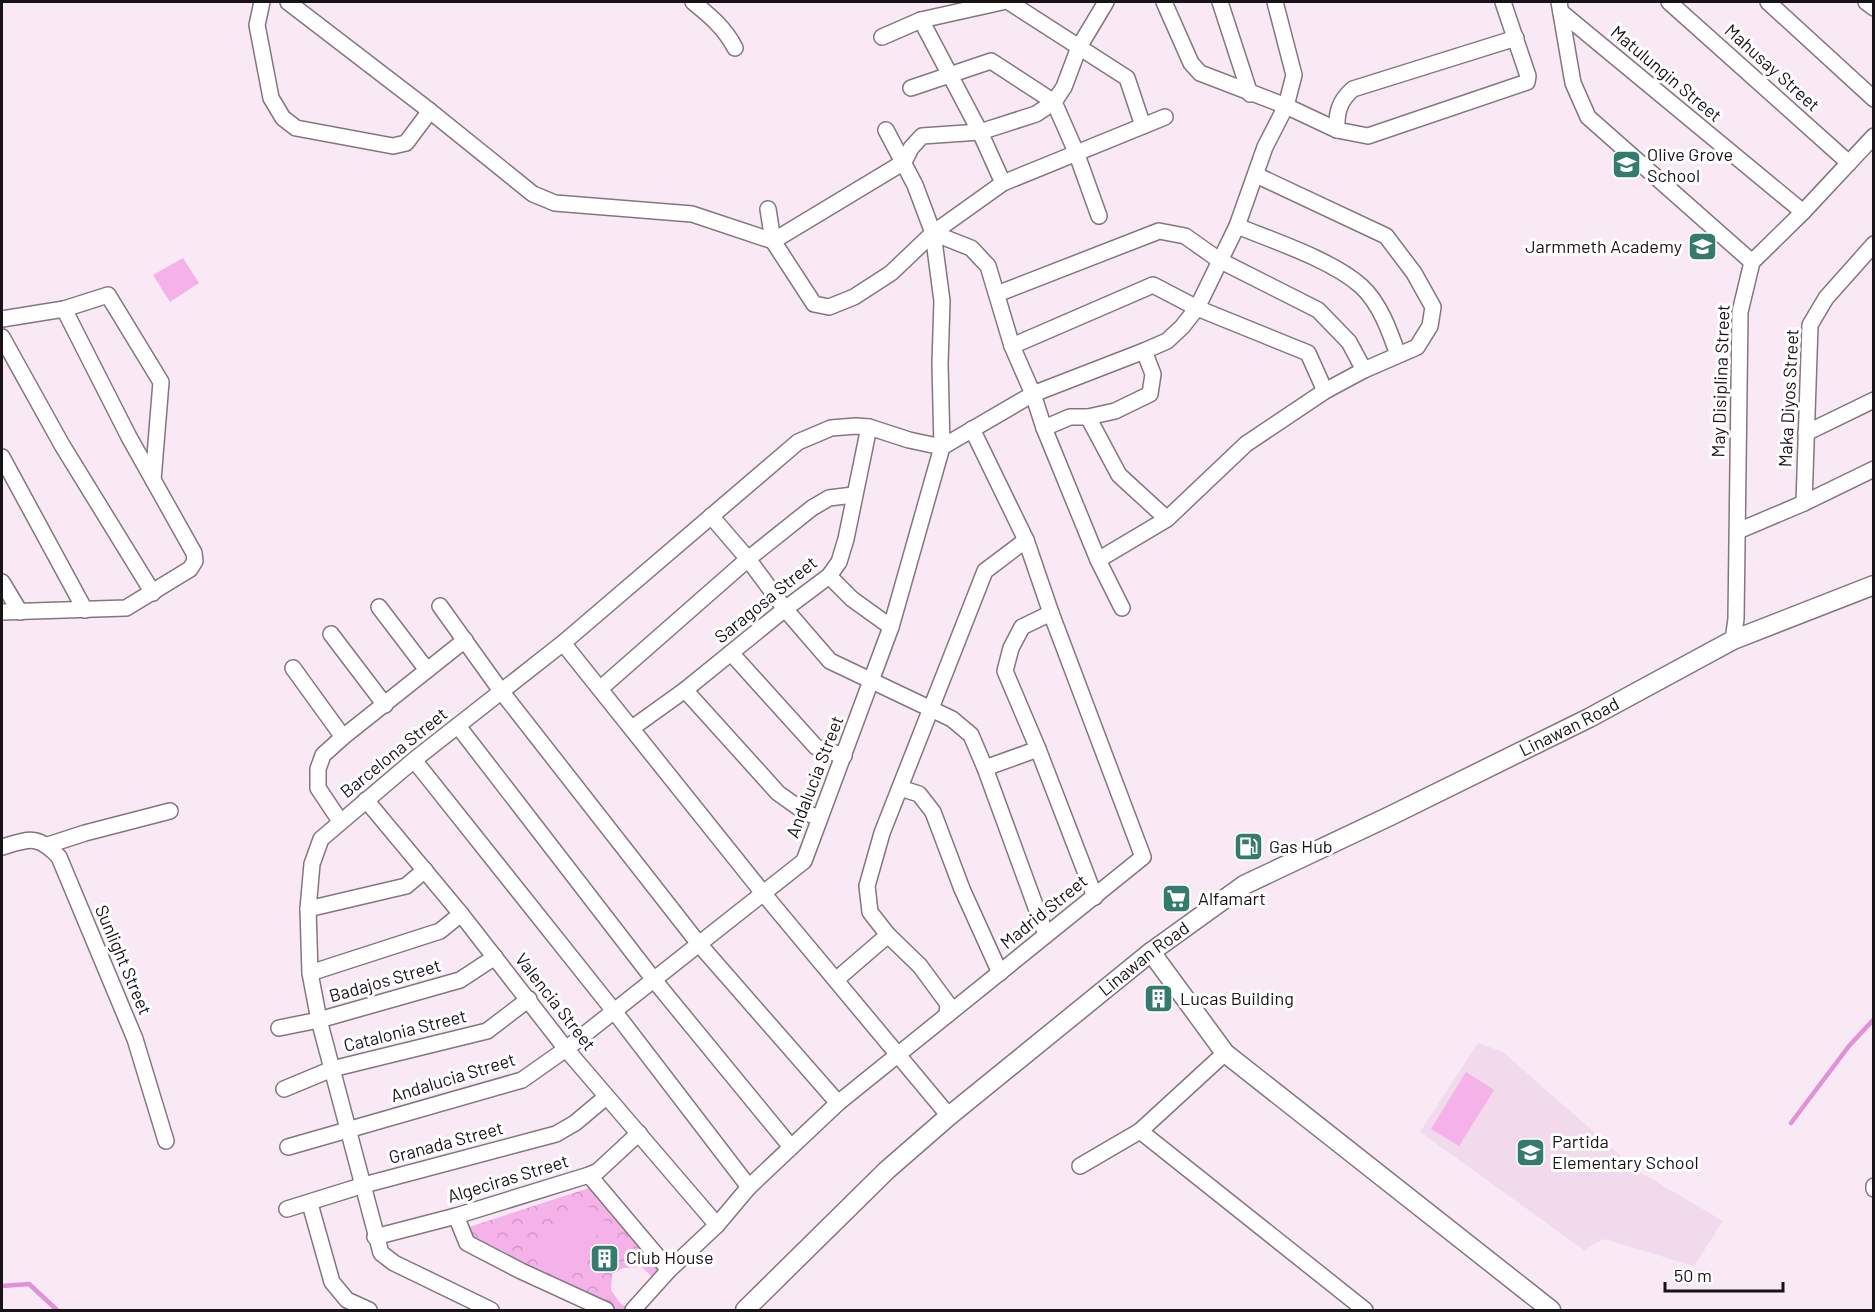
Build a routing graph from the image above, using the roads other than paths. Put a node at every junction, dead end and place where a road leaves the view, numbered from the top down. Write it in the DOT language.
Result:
graph roads {
  1 [pos="262,2"];
  2 [pos="288,2"];
  3 [pos="693,2"];
  4 [pos="1002,2"];
  5 [pos="1009,2"];
  6 [pos="1106,2"];
  7 [pos="1164,2"];
  8 [pos="1220,2"];
  9 [pos="1275,2"];
  10 [pos="1503,2"];
  11 [pos="1669,2"];
  12 [pos="1768,2"];
  13 [pos="1866,2"];
  14 [pos="1560,7"];
  15 [pos="1874,8"];
  16 [pos="921,20"];
  17 [pos="882,37"];
  18 [pos="1516,38"];
  19 [pos="1079,47"];
  20 [pos="735,48"];
  21 [pos="950,74"];
  22 [pos="911,88"];
  23 [pos="1250,94"];
  24 [pos="1874,99"];
  25 [pos="1054,102"];
  26 [pos="1286,106"];
  27 [pos="430,111"];
  28 [pos="1165,117"];
  29 [pos="1143,126"];
  30 [pos="1337,129"];
  31 [pos="886,130"];
  32 [pos="980,132"];
  33 [pos="1874,136"];
  34 [pos="1076,152"];
  35 [pos="904,162"];
  36 [pos="1849,163"];
  37 [pos="1256,175"];
  38 [pos="1003,183"];
  39 [pos="768,209"];
  40 [pos="1803,212"];
  41 [pos="1099,216"];
  42 [pos="1237,226"];
  43 [pos="933,233"];
  44 [pos="773,241"];
  45 [pos="1874,244"];
  46 [pos="1219,260"];
  47 [pos="1752,262"];
  48 [pos="998,294"];
  49 [pos="1197,308"];
  50 [pos="64,309"];
  51 [pos="2,319"];
  52 [pos="2,337"];
  53 [pos="1012,346"];
  54 [pos="1144,351"];
  55 [pos="1398,355"];
  56 [pos="1364,370"];
  57 [pos="1325,391"];
  58 [pos="1033,394"];
  59 [pos="1874,400"];
  60 [pos="1088,417"];
  61 [pos="869,427"];
  62 [pos="1044,428"];
  63 [pos="972,429"];
  64 [pos="1806,433"];
  65 [pos="942,447"];
  66 [pos="2,457"];
  67 [pos="1874,470"];
  68 [pos="153,480"];
  69 [pos="854,495"];
  70 [pos="1804,503"];
  71 [pos="711,516"];
  72 [pos="1167,519"];
  73 [pos="1737,531"];
  74 [pos="1026,540"];
  75 [pos="748,560"];
  76 [pos="1098,560"];
  77 [pos="829,576"];
  78 [pos="2,582"];
  79 [pos="1874,585"];
  80 [pos="153,593"];
  81 [pos="440,606"];
  82 [pos="380,607"];
  83 [pos="1122,608"];
  84 [pos="785,609"];
  85 [pos="85,610"];
  86 [pos="2,612"];
  87 [pos="20,612"];
  88 [pos="1050,613"];
  89 [pos="891,627"];
  90 [pos="331,634"];
  91 [pos="465,640"];
  92 [pos="1733,640"];
  93 [pos="563,643"];
  94 [pos="731,653"];
  95 [pos="293,668"];
  96 [pos="427,670"];
  97 [pos="872,682"];
  98 [pos="601,688"];
  99 [pos="685,690"];
  100 [pos="501,691"];
  101 [pos="385,705"];
  102 [pos="931,708"];
  103 [pos="458,726"];
  104 [pos="632,728"];
  105 [pos="343,737"];
  106 [pos="1038,748"];
  107 [pos="844,756"];
  108 [pos="414,760"];
  109 [pos="985,768"];
  110 [pos="900,788"];
  111 [pos="366,800"];
  112 [pos="170,811"];
  113 [pos="820,818"];
  114 [pos="340,821"];
  115 [pos="48,845"];
  116 [pos="2,847"];
  117 [pos="425,870"];
  118 [pos="763,894"];
  119 [pos="1095,897"];
  120 [pos="308,909"];
  121 [pos="461,914"];
  122 [pos="888,935"];
  123 [pos="1046,935"];
  124 [pos="699,944"];
  125 [pos="1151,952"];
  126 [pos="495,957"];
  127 [pos="310,973"];
  128 [pos="1000,973"];
  129 [pos="654,980"];
  130 [pos="837,980"];
  131 [pos="529,999"];
  132 [pos="614,1011"];
  133 [pos="948,1015"];
  134 [pos="319,1020"];
  135 [pos="279,1028"];
  136 [pos="566,1049"];
  137 [pos="1224,1053"];
  138 [pos="898,1055"];
  139 [pos="332,1069"];
  140 [pos="284,1089"];
  141 [pos="606,1096"];
  142 [pos="838,1103"];
  143 [pos="949,1116"];
  144 [pos="347,1129"];
  145 [pos="1140,1131"];
  146 [pos="639,1133"];
  147 [pos="166,1141"];
  148 [pos="288,1147"];
  149 [pos="792,1147"];
  150 [pos="1080,1166"];
  151 [pos="590,1175"];
  152 [pos="364,1185"];
  153 [pos="749,1187"];
  154 [pos="310,1204"];
  155 [pos="287,1209"];
  156 [pos="456,1216"];
  157 [pos="717,1226"];
  158 [pos="375,1237"];
  159 [pos="669,1270"];
  160 [pos="369,1311"];
  161 [pos="491,1311"];
  162 [pos="606,1311"];
  163 [pos="633,1311"];
  164 [pos="745,1311"];
  165 [pos="1365,1311"];
  166 [pos="1551,1311"];
  1 -- 27 [label="street"];
  2 -- 27 [label="street"];
  3 -- 20 [label="street"];
  4 -- 16 [label="street"];
  5 -- 19 [label="street"];
  6 -- 19 [label="street"];
  7 -- 23 [label="street"];
  8 -- 23 [label="street"];
  9 -- 26 [label="street"];
  10 -- 18 [label="street"];
  11 -- 36 [label="street, Mahusay Street"];
  12 -- 24 [label="street"];
  13 -- 15 [label="street"];
  14 -- 40 [label="street, Matulungin Street"];
  14 -- 47 [label="street"];
  16 -- 17 [label="street"];
  16 -- 21 [label="street"];
  18 -- 30 [label="street"];
  18 -- 30 [label="street"];
  19 -- 25 [label="street"];
  19 -- 29 [label="street"];
  21 -- 22 [label="street"];
  21 -- 25 [label="street"];
  21 -- 32 [label="street"];
  23 -- 26 [label="street"];
  25 -- 32 [label="street"];
  25 -- 34 [label="street"];
  26 -- 30 [label="street"];
  26 -- 37 [label="street"];
  27 -- 44 [label="street"];
  28 -- 29 [label="street"];
  29 -- 34 [label="street"];
  31 -- 35 [label="street, Andalucia Street"];
  32 -- 35 [label="street"];
  32 -- 38 [label="street"];
  33 -- 36 [label="street"];
  34 -- 38 [label="street"];
  34 -- 41 [label="street"];
  35 -- 43 [label="street, Andalucia Street"];
  35 -- 44 [label="street"];
  36 -- 40 [label="street"];
  37 -- 42 [label="street"];
  37 -- 55 [label="street"];
  38 -- 43 [label="street"];
  39 -- 44 [label="street"];
  40 -- 47 [label="street"];
  42 -- 46 [label="street"];
  42 -- 55 [label="street"];
  43 -- 44 [label="street"];
  43 -- 48 [label="street"];
  43 -- 65 [label="street, Andalucia Street"];
  45 -- 64 [label="street, Maka Diyos Street"];
  46 -- 48 [label="street"];
  46 -- 49 [label="street"];
  46 -- 56 [label="street"];
  47 -- 73 [label="street, May Disiplina Street"];
  48 -- 53 [label="street"];
  49 -- 53 [label="street"];
  49 -- 54 [label="street"];
  49 -- 57 [label="street"];
  50 -- 51 [label="street"];
  50 -- 68 [label="street"];
  50 -- 68 [label="street"];
  52 -- 80 [label="street"];
  53 -- 58 [label="street"];
  54 -- 58 [label="street"];
  54 -- 60 [label="street"];
  55 -- 56 [label="street"];
  56 -- 57 [label="street"];
  57 -- 72 [label="street"];
  58 -- 62 [label="street"];
  58 -- 63 [label="street"];
  59 -- 64 [label="street"];
  60 -- 62 [label="street"];
  60 -- 72 [label="street"];
  61 -- 65 [label="street, Barcelona Street"];
  61 -- 69 [label="street, Saragosa Street"];
  61 -- 71 [label="street, Barcelona Street"];
  62 -- 76 [label="street"];
  63 -- 65 [label="street"];
  63 -- 74 [label="street, Madrid Street"];
  64 -- 70 [label="street, Maka Diyos Street"];
  65 -- 89 [label="street, Andalucia Street"];
  66 -- 85 [label="street"];
  67 -- 70 [label="street"];
  68 -- 80 [label="street"];
  69 -- 75 [label="street"];
  69 -- 77 [label="street, Saragosa Street"];
  70 -- 73 [label="street"];
  71 -- 75 [label="street"];
  71 -- 93 [label="street, Barcelona Street"];
  72 -- 76 [label="street"];
  73 -- 92 [label="street, May Disiplina Street"];
  74 -- 88 [label="street, Madrid Street"];
  74 -- 102 [label="street"];
  75 -- 84 [label="street"];
  75 -- 98 [label="street"];
  76 -- 83 [label="street"];
  77 -- 84 [label="street, Saragosa Street"];
  77 -- 89 [label="street"];
  78 -- 87 [label="street"];
  79 -- 92 [label="street, Linawan Road"];
  80 -- 85 [label="street"];
  81 -- 91 [label="street"];
  82 -- 96 [label="street"];
  84 -- 94 [label="street, Saragosa Street"];
  84 -- 97 [label="street"];
  85 -- 87 [label="street"];
  86 -- 87 [label="street"];
  88 -- 106 [label="street"];
  88 -- 119 [label="street, Madrid Street"];
  89 -- 97 [label="street, Andalucia Street"];
  90 -- 101 [label="street"];
  91 -- 96 [label="street"];
  91 -- 100 [label="street"];
  92 -- 125 [label="street, Linawan Road"];
  93 -- 98 [label="street"];
  93 -- 100 [label="street, Barcelona Street"];
  94 -- 99 [label="street, Saragosa Street"];
  94 -- 107 [label="street"];
  95 -- 105 [label="street"];
  96 -- 101 [label="street"];
  97 -- 102 [label="street"];
  97 -- 107 [label="street, Andalucia Street"];
  98 -- 104 [label="street"];
  99 -- 104 [label="street, Saragosa Street"];
  99 -- 113 [label="street"];
  100 -- 103 [label="street, Barcelona Street"];
  100 -- 124 [label="street"];
  101 -- 105 [label="street"];
  102 -- 109 [label="street"];
  102 -- 110 [label="street"];
  103 -- 108 [label="street, Barcelona Street"];
  103 -- 129 [label="street"];
  104 -- 118 [label="street"];
  105 -- 114 [label="street"];
  106 -- 109 [label="street"];
  106 -- 119 [label="street"];
  107 -- 113 [label="street, Andalucia Street"];
  108 -- 111 [label="street, Barcelona Street"];
  108 -- 132 [label="street"];
  109 -- 123 [label="street"];
  110 -- 122 [label="street"];
  110 -- 128 [label="street"];
  111 -- 114 [label="street, Barcelona Street"];
  111 -- 117 [label="street, Valencia Street"];
  112 -- 115 [label="street"];
  113 -- 118 [label="street, Andalucia Street"];
  114 -- 120 [label="street, Barcelona Street"];
  115 -- 116 [label="street"];
  115 -- 147 [label="street, Sunlight Street"];
  117 -- 120 [label="street"];
  117 -- 121 [label="street, Valencia Street"];
  118 -- 124 [label="street, Andalucia Street"];
  118 -- 130 [label="street"];
  119 -- 123 [label="street, Madrid Street"];
  120 -- 127 [label="street, Barcelona Street"];
  121 -- 126 [label="street, Valencia Street"];
  121 -- 127 [label="street"];
  122 -- 130 [label="street"];
  122 -- 133 [label="street"];
  123 -- 128 [label="street, Madrid Street"];
  124 -- 129 [label="street, Andalucia Street"];
  124 -- 142 [label="street"];
  125 -- 137 [label="street"];
  125 -- 143 [label="street, Linawan Road"];
  126 -- 131 [label="street, Valencia Street"];
  126 -- 134 [label="street, Badajos Street"];
  127 -- 134 [label="street, Barcelona Street"];
  128 -- 133 [label="street, Madrid Street"];
  129 -- 132 [label="street, Andalucia Street"];
  129 -- 149 [label="street"];
  130 -- 138 [label="street"];
  131 -- 136 [label="street, Valencia Street"];
  131 -- 139 [label="street, Catalonia Street"];
  132 -- 136 [label="street, Andalucia Street"];
  132 -- 153 [label="street"];
  133 -- 138 [label="street, Madrid Street"];
  134 -- 135 [label="street, Badajos Street"];
  134 -- 139 [label="street, Barcelona Street"];
  136 -- 141 [label="street, Valencia Street"];
  136 -- 144 [label="street, Andalucia Street"];
  137 -- 145 [label="street"];
  137 -- 166 [label="street"];
  138 -- 142 [label="street, Madrid Street"];
  138 -- 143 [label="street"];
  139 -- 140 [label="street, Catalonia Street"];
  139 -- 144 [label="street, Barcelona Street"];
  141 -- 146 [label="street, Valencia Street"];
  141 -- 152 [label="street, Granada Street"];
  142 -- 149 [label="street, Madrid Street"];
  143 -- 164 [label="street, Linawan Road"];
  144 -- 148 [label="street, Andalucia Street"];
  144 -- 152 [label="street, Barcelona Street"];
  145 -- 150 [label="street"];
  145 -- 165 [label="street"];
  146 -- 151 [label="street, Algeciras Street"];
  146 -- 157 [label="street, Valencia Street"];
  149 -- 153 [label="street, Madrid Street"];
  151 -- 156 [label="street, Algeciras Street"];
  151 -- 159 [label="street"];
  152 -- 154 [label="street, Granada Street"];
  152 -- 158 [label="street, Barcelona Street"];
  153 -- 157 [label="street, Madrid Street"];
  154 -- 155 [label="street, Granada Street"];
  154 -- 160 [label="street"];
  156 -- 158 [label="street, Algeciras Street"];
  156 -- 162 [label="street"];
  157 -- 159 [label="street, Madrid Street"];
  158 -- 161 [label="street, Barcelona Street"];
  159 -- 163 [label="street, Madrid Street"];
}
